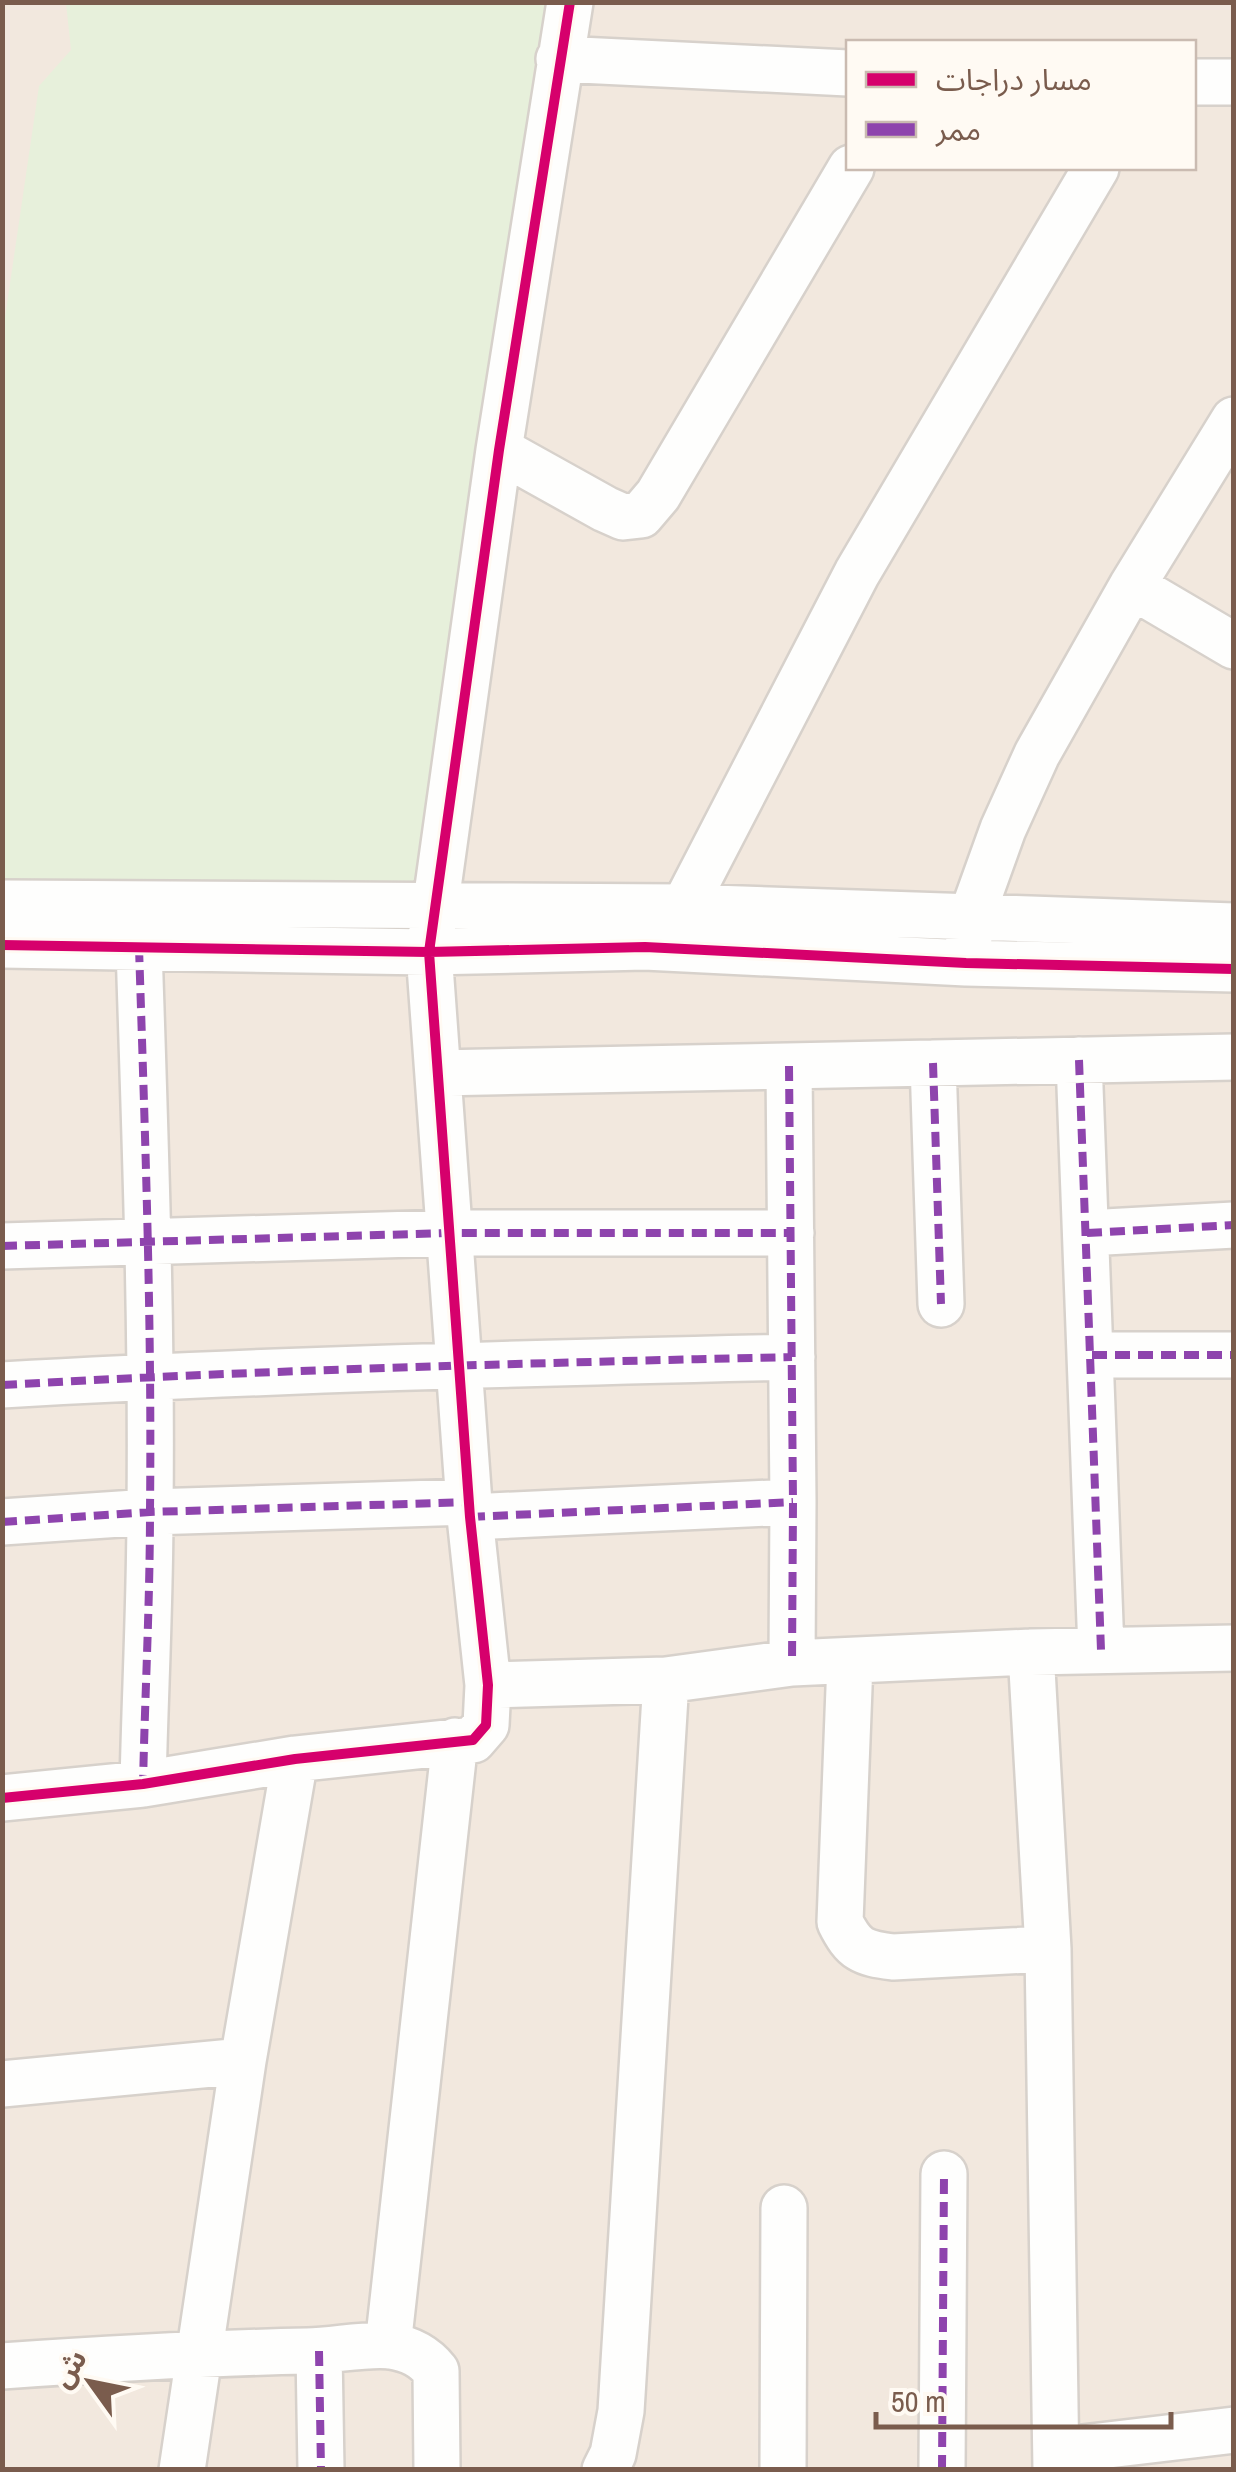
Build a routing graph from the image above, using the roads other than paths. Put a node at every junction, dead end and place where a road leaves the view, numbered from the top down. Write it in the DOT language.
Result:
graph roads {
  1 [pos="570,2"];
  2 [pos="559,59"];
  3 [pos="846,72"];
  4 [pos="1196,82"];
  5 [pos="1234,82"];
  6 [pos="850,170"];
  7 [pos="1095,170"];
  8 [pos="1234,420"];
  9 [pos="499,450"];
  10 [pos="1132,586"];
  11 [pos="1234,646"];
  12 [pos="2,904"];
  13 [pos="436,906"];
  14 [pos="684,906"];
  15 [pos="971,918"];
  16 [pos="1234,926"];
  17 [pos="2,945"];
  18 [pos="138,947"];
  19 [pos="429,952"];
  20 [pos="966,964"];
  21 [pos="1234,969"];
  22 [pos="1234,1057"];
  23 [pos="1079,1060"];
  24 [pos="934,1063"];
  25 [pos="789,1066"];
  26 [pos="438,1073"];
  27 [pos="1234,1225"];
  28 [pos="791,1233"];
  29 [pos="1087,1233"];
  30 [pos="450,1234"];
  31 [pos="149,1240"];
  32 [pos="2,1246"];
  33 [pos="941,1304"];
  34 [pos="1234,1354"];
  35 [pos="1092,1356"];
  36 [pos="792,1357"];
  37 [pos="459,1364"];
  38 [pos="150,1376"];
  39 [pos="2,1385"];
  40 [pos="793,1502"];
  41 [pos="470,1509"];
  42 [pos="150,1512"];
  43 [pos="2,1522"];
  44 [pos="1234,1648"];
  45 [pos="1101,1650"];
  46 [pos="1031,1652"];
  47 [pos="850,1662"];
  48 [pos="792,1663"];
  49 [pos="666,1680"];
  50 [pos="488,1684"];
  51 [pos="455,1742"];
  52 [pos="295,1759"];
  53 [pos="143,1784"];
  54 [pos="2,1798"];
  55 [pos="1048,1949"];
  56 [pos="243,2062"];
  57 [pos="2,2084"];
  58 [pos="944,2174"];
  59 [pos="784,2208"];
  60 [pos="388,2346"];
  61 [pos="320,2351"];
  62 [pos="201,2353"];
  63 [pos="2,2366"];
  64 [pos="1234,2430"];
  65 [pos="1057,2460"];
  66 [pos="182,2470"];
  67 [pos="321,2470"];
  68 [pos="437,2470"];
  69 [pos="606,2470"];
  70 [pos="782,2470"];
  71 [pos="942,2470"];
  1 -- 2 [label="street"];
  2 -- 3 [label="street"];
  2 -- 9 [label="street"];
  4 -- 5 [label="street"];
  6 -- 9 [label="street"];
  7 -- 14 [label="street"];
  8 -- 10 [label="street"];
  9 -- 13 [label="street"];
  10 -- 11 [label="street"];
  10 -- 15 [label="street"];
  12 -- 13 [label="street"];
  13 -- 14 [label="street"];
  13 -- 19 [label="street"];
  14 -- 15 [label="street"];
  15 -- 16 [label="street"];
  15 -- 20 [label="street"];
  17 -- 18 [label="street"];
  18 -- 19 [label="street"];
  18 -- 31 [label="street"];
  19 -- 20 [label="street"];
  19 -- 26 [label="street"];
  20 -- 21 [label="street"];
  22 -- 23 [label="street"];
  23 -- 24 [label="street"];
  23 -- 29 [label="street"];
  24 -- 25 [label="street"];
  24 -- 33 [label="street"];
  25 -- 26 [label="street"];
  25 -- 28 [label="street"];
  26 -- 30 [label="street"];
  27 -- 29 [label="street"];
  28 -- 30 [label="street"];
  28 -- 36 [label="street"];
  29 -- 35 [label="street"];
  30 -- 31 [label="street"];
  30 -- 37 [label="street"];
  31 -- 32 [label="street"];
  31 -- 38 [label="street"];
  34 -- 35 [label="street"];
  35 -- 45 [label="street"];
  36 -- 37 [label="street"];
  36 -- 40 [label="street"];
  37 -- 38 [label="street"];
  37 -- 41 [label="street"];
  38 -- 39 [label="street"];
  38 -- 42 [label="street"];
  40 -- 41 [label="street"];
  40 -- 48 [label="street"];
  41 -- 42 [label="street"];
  41 -- 50 [label="street"];
  42 -- 43 [label="street"];
  42 -- 53 [label="street"];
  44 -- 45 [label="street"];
  45 -- 46 [label="street"];
  46 -- 47 [label="street"];
  46 -- 55 [label="street"];
  47 -- 48 [label="street"];
  47 -- 55 [label="street"];
  48 -- 49 [label="street"];
  49 -- 50 [label="street"];
  49 -- 69 [label="street"];
  50 -- 51 [label="street"];
  51 -- 52 [label="street"];
  51 -- 60 [label="street"];
  52 -- 53 [label="street"];
  52 -- 56 [label="street"];
  53 -- 54 [label="street"];
  55 -- 65 [label="street"];
  56 -- 57 [label="street"];
  56 -- 62 [label="street"];
  58 -- 71 [label="street"];
  59 -- 70 [label="street"];
  60 -- 61 [label="street"];
  60 -- 68 [label="street"];
  61 -- 62 [label="street"];
  61 -- 67 [label="street"];
  62 -- 63 [label="street"];
  62 -- 66 [label="street"];
  64 -- 65 [label="street"];
}
